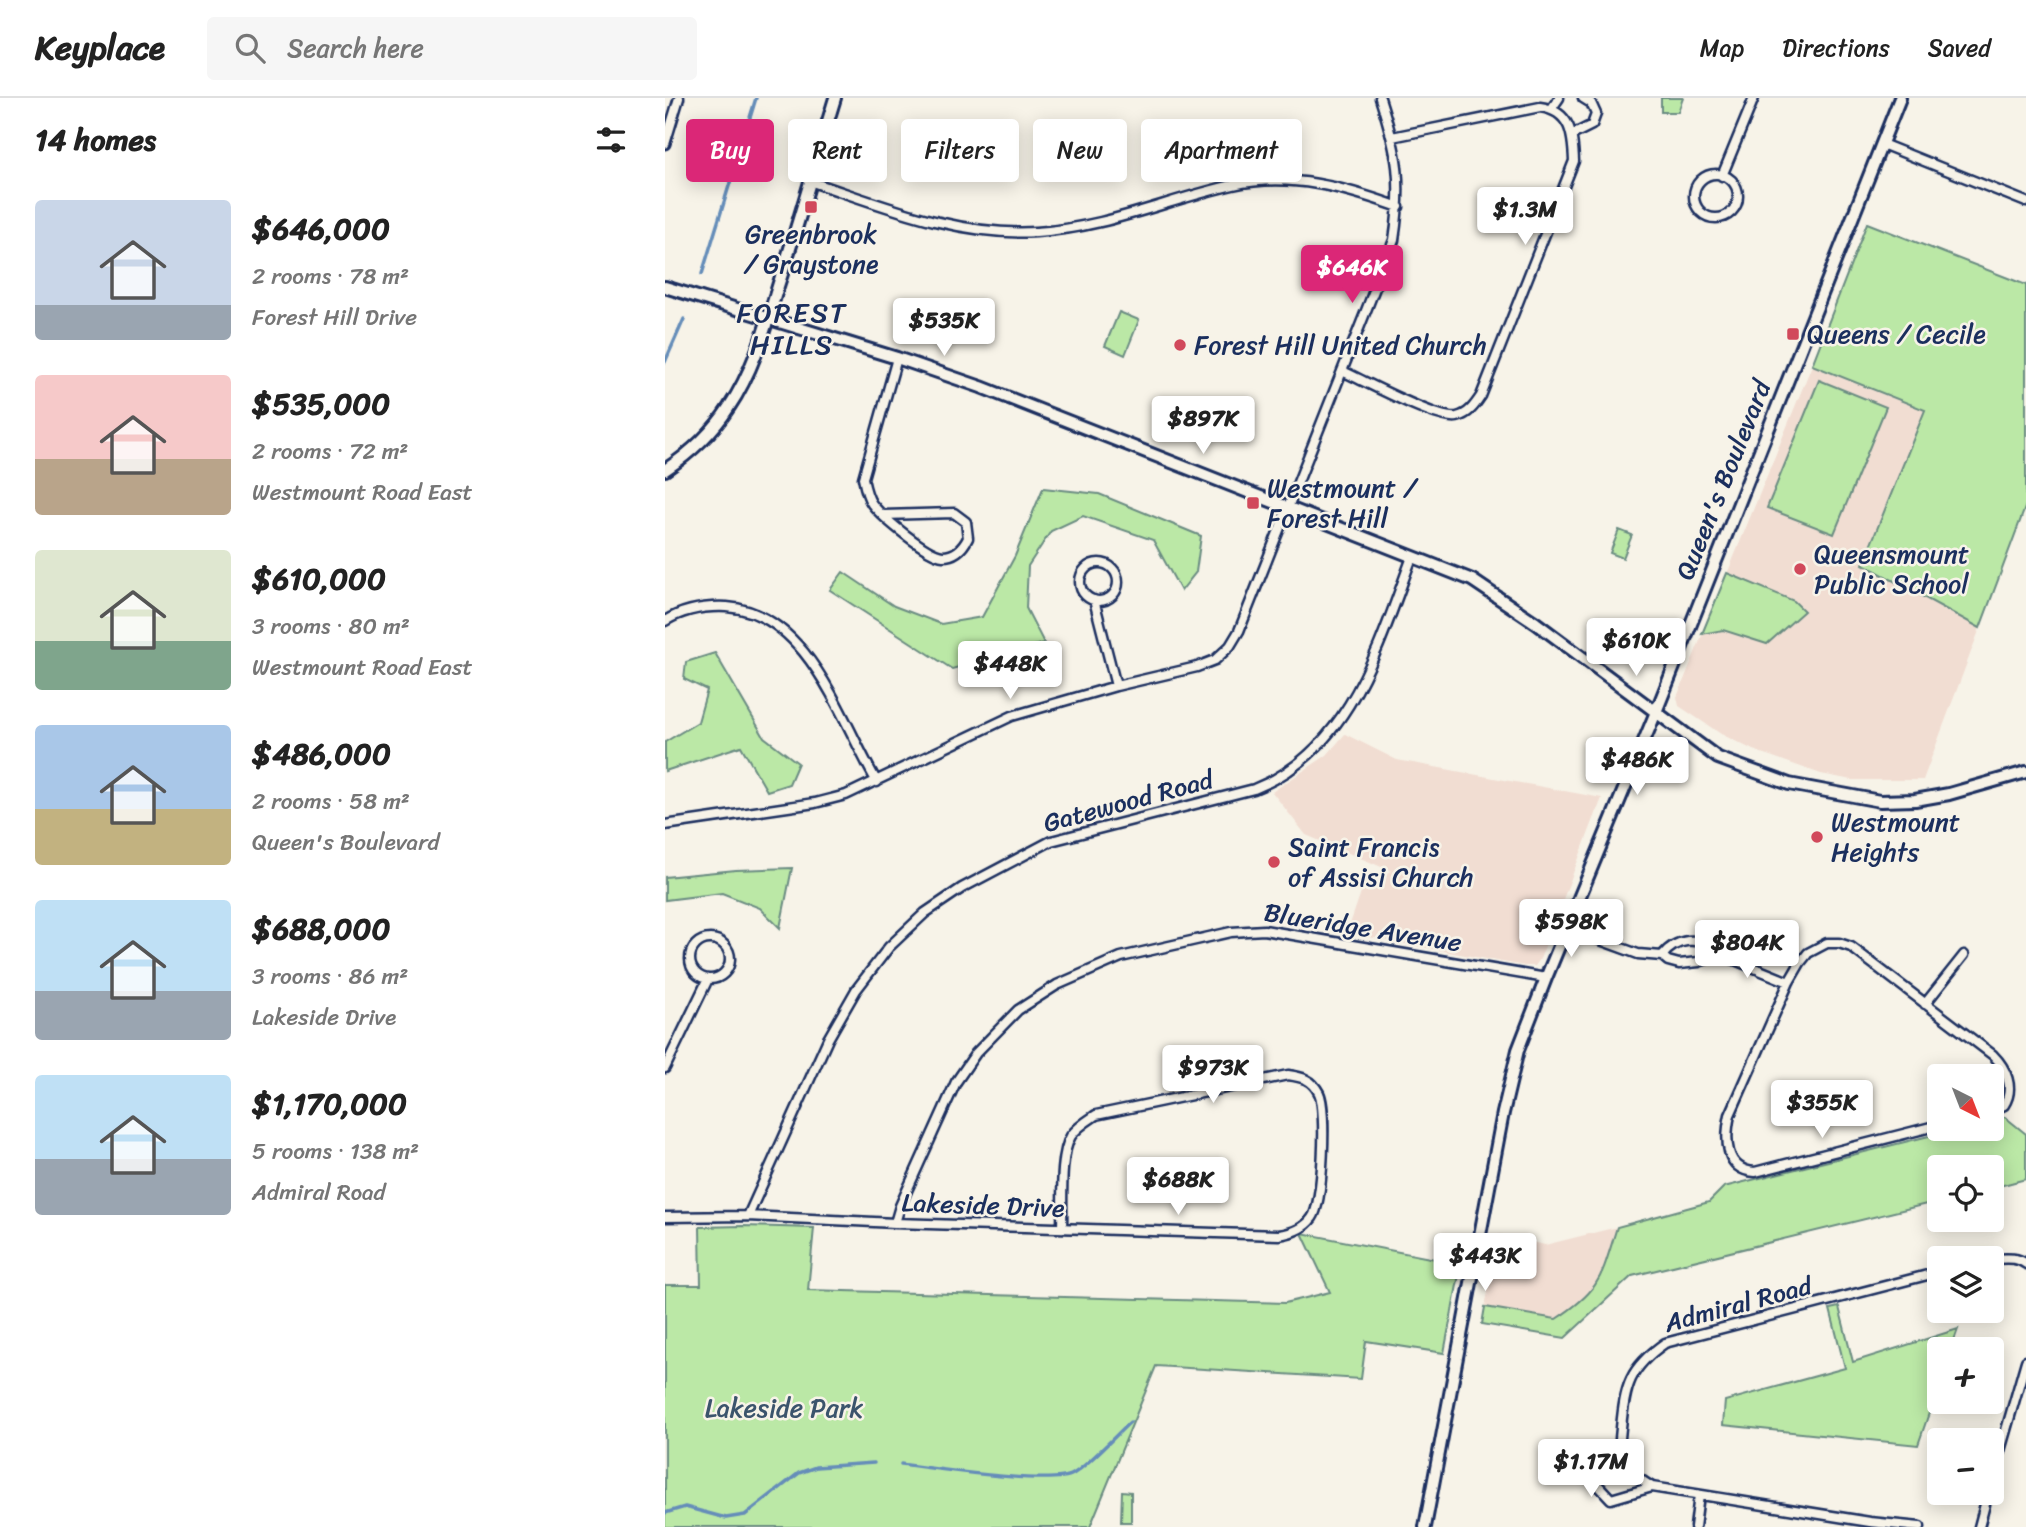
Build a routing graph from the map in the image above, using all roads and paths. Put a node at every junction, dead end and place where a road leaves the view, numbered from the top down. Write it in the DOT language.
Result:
graph roads {
  1 [pos="679,98"];
  2 [pos="835,98"];
  3 [pos="1380,98"];
  4 [pos="1559,98"];
  5 [pos="1584,98"];
  6 [pos="1754,98"];
  7 [pos="1900,98"];
  8 [pos="1552,108"];
  9 [pos="828,119"];
  10 [pos="1574,134"];
  11 [pos="1392,137"];
  12 [pos="665,144"];
  13 [pos="1882,144"];
  14 [pos="1722,176"];
  15 [pos="809,182"];
  16 [pos="812,182"];
  17 [pos="2026,202"];
  18 [pos="1399,207"];
  19 [pos="665,287"];
  20 [pos="768,318"];
  21 [pos="897,358"];
  22 [pos="1342,371"];
  23 [pos="665,470"];
  24 [pos="1287,506"];
  25 [pos="883,515"];
  26 [pos="1412,556"];
  27 [pos="1094,600"];
  28 [pos="665,621"];
  29 [pos="1116,686"];
  30 [pos="1656,712"];
  31 [pos="2026,772"];
  32 [pos="877,782"];
  33 [pos="665,825"];
  34 [pos="1567,928"];
  35 [pos="1715,952"];
  36 [pos="1964,955"];
  37 [pos="1662,956"];
  38 [pos="1546,978"];
  39 [pos="708,979"];
  40 [pos="1789,982"];
  41 [pos="1925,1004"];
  42 [pos="2001,1064"];
  43 [pos="665,1068"];
  44 [pos="2004,1072"];
  45 [pos="2004,1105"];
  46 [pos="1927,1128"];
  47 [pos="748,1216"];
  48 [pos="665,1217"];
  49 [pos="895,1223"];
  50 [pos="1062,1228"];
  51 [pos="2004,1259"];
  52 [pos="2024,1260"];
  53 [pos="1927,1275"];
  54 [pos="2026,1361"];
  55 [pos="2004,1437"];
  56 [pos="1620,1449"];
  57 [pos="1652,1487"];
  58 [pos="1699,1495"];
  59 [pos="1985,1505"];
  60 [pos="1425,1527"];
  61 [pos="1695,1527"];
  62 [pos="1920,1527"];
  63 [pos="1979,1527"];
  1 -- 12 [label="street"];
  2 -- 9 [label="street"];
  3 -- 11 [label="street"];
  4 -- 8 [label="street"];
  5 -- 10 [label="street"];
  6 -- 14 [label="street"];
  7 -- 13 [label="street, Queen's Boulevard"];
  8 -- 10 [label="street"];
  8 -- 11 [label="street"];
  10 -- 22 [label="street"];
  11 -- 18 [label="street"];
  13 -- 17 [label="street"];
  13 -- 30 [label="street, Queen's Boulevard"];
  14 -- 14 [label="street"];
  15 -- 20 [label="street"];
  16 -- 18 [label="street"];
  18 -- 22 [label="street"];
  19 -- 20 [label="street"];
  20 -- 21 [label="street"];
  20 -- 23 [label="street"];
  21 -- 24 [label="street"];
  21 -- 25 [label="street"];
  22 -- 24 [label="street"];
  24 -- 26 [label="street"];
  24 -- 29 [label="street"];
  25 -- 25 [label="street"];
  26 -- 30 [label="street"];
  26 -- 47 [label="street, Gatewood Road"];
  27 -- 27 [label="street"];
  27 -- 29 [label="street"];
  28 -- 32 [label="street"];
  29 -- 32 [label="street"];
  30 -- 31 [label="street"];
  30 -- 34 [label="street, Queen's Boulevard"];
  32 -- 33 [label="street"];
  34 -- 37 [label="street"];
  34 -- 38 [label="street, Queen's Boulevard"];
  35 -- 37 [label="street"];
  35 -- 37 [label="street"];
  35 -- 40 [label="street"];
  36 -- 41 [label="street"];
  38 -- 49 [label="street, Blueridge Avenue"];
  38 -- 60 [label="street, Queen's Boulevard"];
  39 -- 39 [label="street"];
  39 -- 43 [label="street"];
  40 -- 41 [label="street"];
  40 -- 46 [label="street"];
  41 -- 42 [label="street"];
  44 -- 45 [label="street"];
  47 -- 48 [label="street, Lakeside Drive"];
  47 -- 49 [label="street, Lakeside Drive"];
  49 -- 50 [label="street, Lakeside Drive"];
  50 -- 50 [label="street, Lakeside Drive"];
  51 -- 52 [label="street"];
  53 -- 56 [label="street, Admiral Road"];
  54 -- 55 [label="street"];
  56 -- 57 [label="street"];
  56 -- 57 [label="street"];
  57 -- 58 [label="street"];
  58 -- 61 [label="street"];
  58 -- 62 [label="street"];
  59 -- 63 [label="street"];
}
